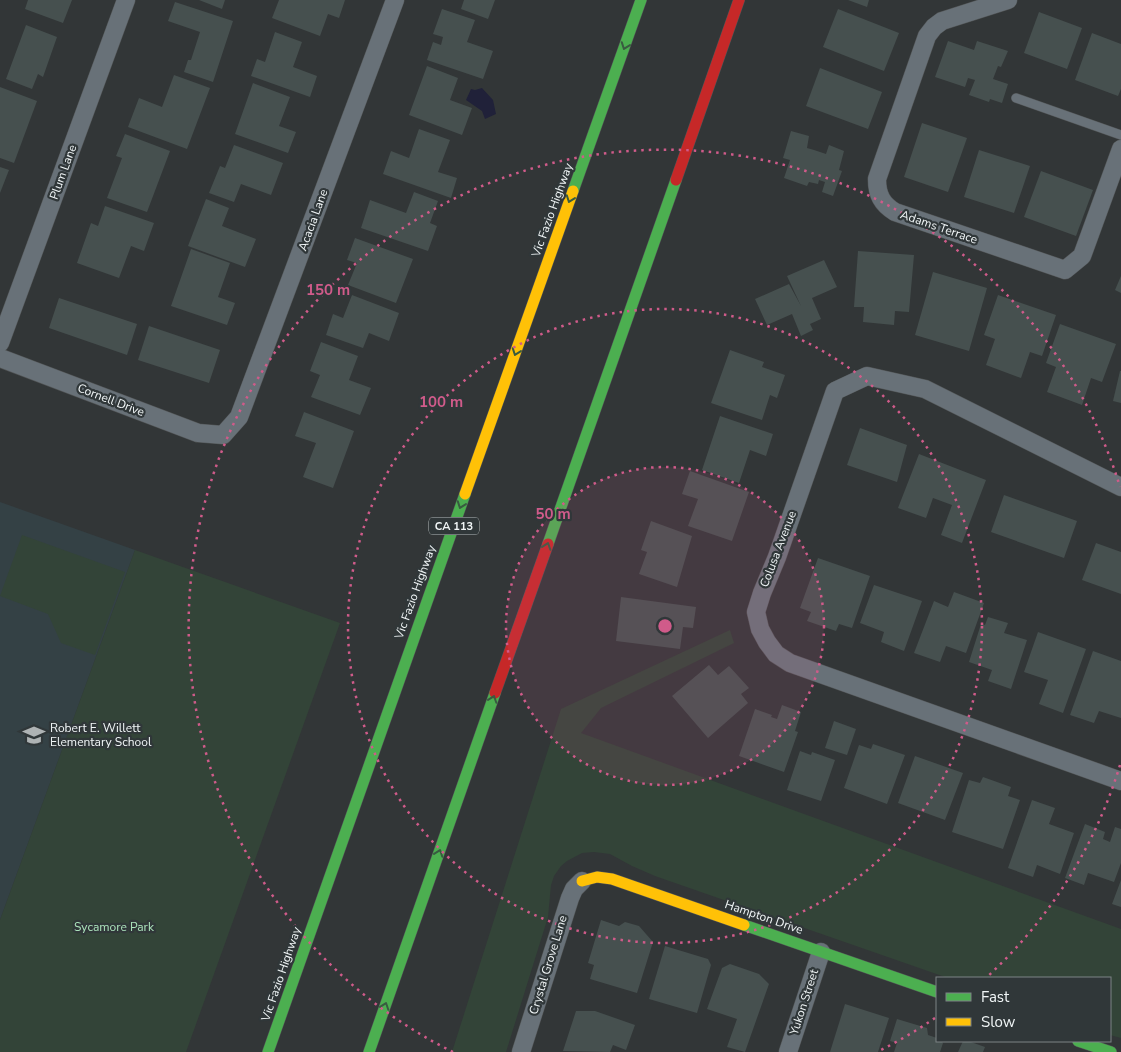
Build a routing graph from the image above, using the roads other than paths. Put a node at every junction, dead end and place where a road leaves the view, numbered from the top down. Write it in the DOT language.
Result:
graph roads {
  1 [pos="126,0"];
  2 [pos="395,0"];
  3 [pos="642,0"];
  4 [pos="739,0"];
  5 [pos="1008,0"];
  6 [pos="1016,98"];
  7 [pos="1121,135"];
  8 [pos="1121,149"];
  9 [pos="0,343"];
  10 [pos="0,358"];
  11 [pos="223,434"];
  12 [pos="1121,486"];
  13 [pos="1121,782"];
  14 [pos="582,881"];
  15 [pos="821,952"];
  16 [pos="936,992"];
  17 [pos="1081,1042"];
  18 [pos="268,1052"];
  19 [pos="369,1052"];
  20 [pos="521,1052"];
  21 [pos="788,1052"];
  22 [pos="1111,1052"];
  1 -- 9 [label="street, Plum Lane"];
  2 -- 11 [label="street, Acacia Lane"];
  3 -- 18 [label="main road, Vic Fazio Highway / CA 113, one-way"];
  19 -- 4 [label="main road, one-way"];
  5 -- 8 [label="street, Adams Terrace"];
  6 -- 7 [label="lane"];
  10 -- 11 [label="street, Cornell Drive"];
  12 -- 13 [label="street, Colusa Avenue"];
  14 -- 15 [label="main road, Hampton Drive"];
  14 -- 20 [label="street, Crystal Grove Lane"];
  15 -- 16 [label="main road, Hampton Drive"];
  15 -- 21 [label="street, Yukon Street"];
  17 -- 22 [label="main road"];
}
